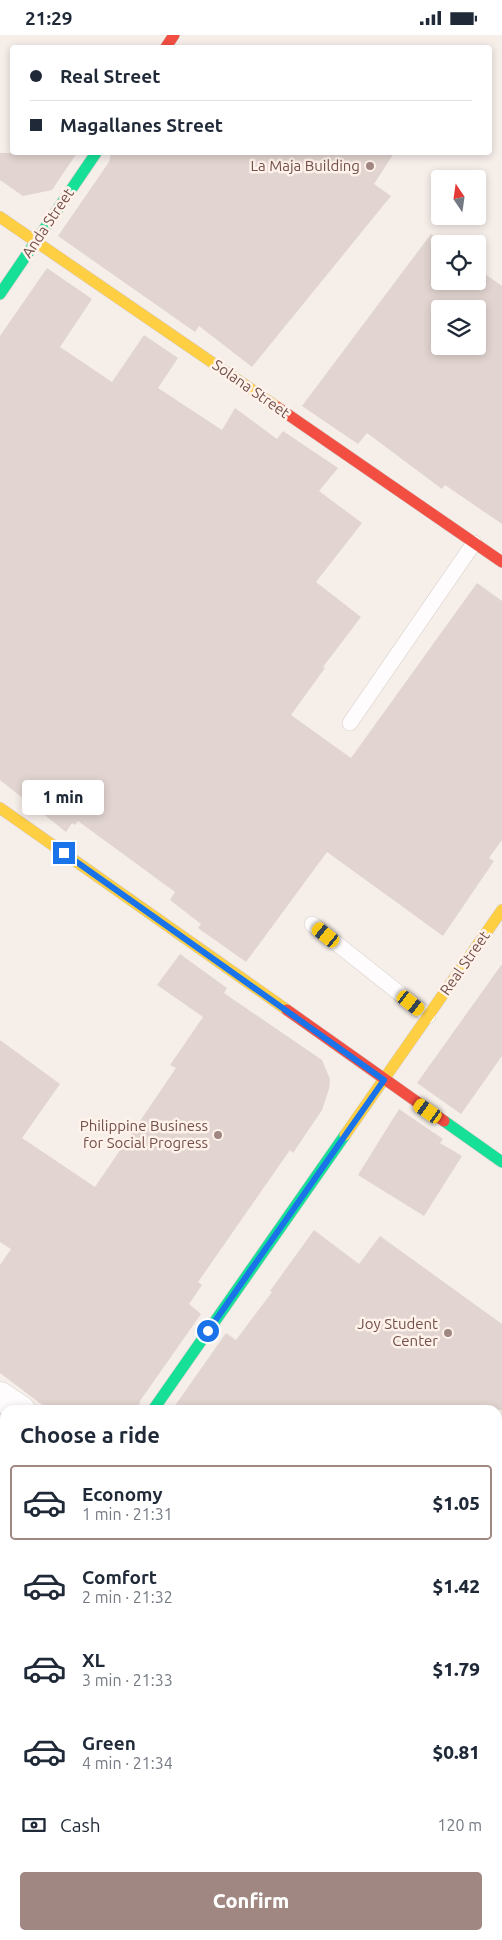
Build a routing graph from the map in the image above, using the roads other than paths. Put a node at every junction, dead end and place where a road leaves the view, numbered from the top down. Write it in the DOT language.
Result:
graph roads {
  1 [pos="95,155"];
  2 [pos="0,217"];
  3 [pos="36,242"];
  4 [pos="0,294"];
  5 [pos="474,543"];
  6 [pos="502,562"];
  7 [pos="350,723"];
  8 [pos="0,808"];
  9 [pos="502,910"];
  10 [pos="312,924"];
  11 [pos="428,1017"];
  12 [pos="384,1080"];
  13 [pos="502,1162"];
  14 [pos="0,1396"];
  15 [pos="14,1405"];
  16 [pos="156,1405"];
  1 -- 3 [label="street, Anda Street"];
  2 -- 3 [label="street, Solana Street"];
  3 -- 4 [label="street, Anda Street"];
  3 -- 5 [label="street, Solana Street"];
  5 -- 6 [label="street, Solana Street"];
  5 -- 7 [label="lane"];
  8 -- 12 [label="street"];
  9 -- 11 [label="street, Real Street"];
  10 -- 11 [label="lane"];
  11 -- 12 [label="street, Real Street"];
  12 -- 13 [label="street"];
  12 -- 16 [label="street, Real Street"];
  14 -- 15 [label="street"];
}
